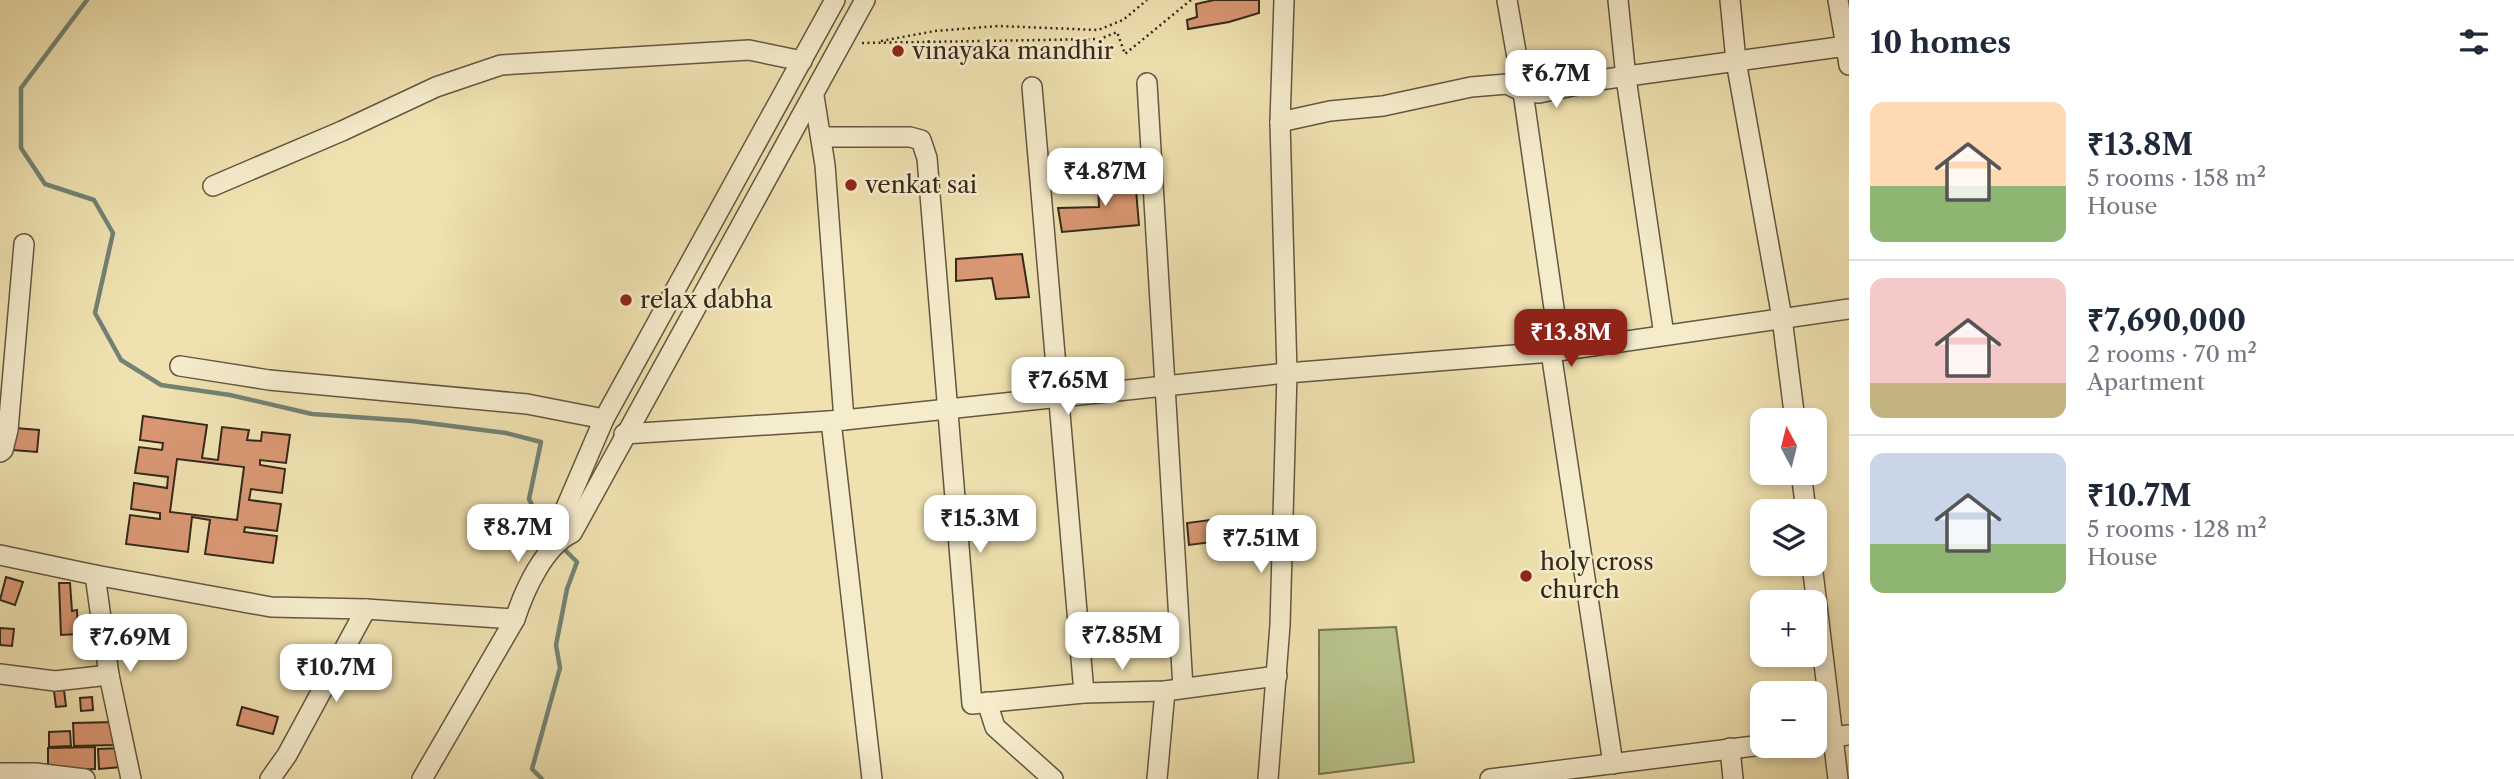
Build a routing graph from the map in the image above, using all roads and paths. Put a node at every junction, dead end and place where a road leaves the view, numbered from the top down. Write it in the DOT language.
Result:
graph roads {
  1 [pos="835,0"];
  2 [pos="865,0"];
  3 [pos="1147,0"];
  4 [pos="1191,0"];
  5 [pos="1283,0"];
  6 [pos="1507,0"];
  7 [pos="1618,0"];
  8 [pos="1730,0"];
  9 [pos="1838,0"];
  10 [pos="843,43"];
  11 [pos="870,43"];
  12 [pos="1847,56"];
  13 [pos="802,61"];
  14 [pos="1736,61"];
  15 [pos="1626,78"];
  16 [pos="1147,83"];
  17 [pos="1032,87"];
  18 [pos="1523,92"];
  19 [pos="814,96"];
  20 [pos="1280,122"];
  21 [pos="821,137"];
  22 [pos="213,186"];
  23 [pos="24,244"];
  24 [pos="1849,309"];
  25 [pos="1782,318"];
  26 [pos="1664,335"];
  27 [pos="1556,351"];
  28 [pos="180,366"];
  29 [pos="1287,373"];
  30 [pos="1166,387"];
  31 [pos="1058,397"];
  32 [pos="1793,408"];
  33 [pos="948,410"];
  34 [pos="604,419"];
  35 [pos="837,420"];
  36 [pos="624,434"];
  37 [pos="0,452"];
  38 [pos="559,539"];
  39 [pos="0,555"];
  40 [pos="95,575"];
  41 [pos="1813,576"];
  42 [pos="366,610"];
  43 [pos="514,619"];
  44 [pos="0,674"];
  45 [pos="109,676"];
  46 [pos="1277,676"];
  47 [pos="1174,689"];
  48 [pos="1084,693"];
  49 [pos="987,702"];
  50 [pos="1832,737"];
  51 [pos="1750,746"];
  52 [pos="1730,748"];
  53 [pos="1613,764"];
  54 [pos="0,773"];
  55 [pos="1590,773"];
  56 [pos="85,779"];
  57 [pos="131,779"];
  58 [pos="270,779"];
  59 [pos="422,779"];
  60 [pos="872,779"];
  61 [pos="1053,779"];
  62 [pos="1157,779"];
  63 [pos="1268,779"];
  64 [pos="1490,779"];
  65 [pos="1733,779"];
  66 [pos="1838,779"];
  1 -- 13 [label="street"];
  2 -- 10 [label="street"];
  3 -- 11 [label="path"];
  4 -- 11 [label="path"];
  5 -- 20 [label="street"];
  6 -- 18 [label="street"];
  7 -- 15 [label="street"];
  8 -- 14 [label="street"];
  9 -- 12 [label="street"];
  10 -- 11 [label="path"];
  10 -- 19 [label="street"];
  12 -- 14 [label="street"];
  13 -- 22 [label="street"];
  13 -- 34 [label="street"];
  14 -- 15 [label="street"];
  14 -- 25 [label="street"];
  15 -- 18 [label="street"];
  15 -- 26 [label="street"];
  16 -- 30 [label="street"];
  17 -- 31 [label="street"];
  18 -- 20 [label="street"];
  18 -- 27 [label="street"];
  19 -- 21 [label="street"];
  19 -- 36 [label="street"];
  20 -- 29 [label="street"];
  21 -- 33 [label="street"];
  21 -- 35 [label="street"];
  23 -- 37 [label="street"];
  24 -- 25 [label="street"];
  25 -- 26 [label="street"];
  25 -- 32 [label="street"];
  26 -- 27 [label="street"];
  27 -- 29 [label="street"];
  27 -- 53 [label="street"];
  28 -- 34 [label="street"];
  29 -- 30 [label="street"];
  29 -- 46 [label="street"];
  30 -- 31 [label="street"];
  30 -- 47 [label="street"];
  31 -- 33 [label="street"];
  31 -- 48 [label="street"];
  33 -- 35 [label="street"];
  33 -- 49 [label="street"];
  34 -- 38 [label="street"];
  35 -- 36 [label="street"];
  35 -- 60 [label="street"];
  36 -- 38 [label="street"];
  38 -- 43 [label="street"];
  39 -- 40 [label="street"];
  40 -- 42 [label="street"];
  40 -- 45 [label="street"];
  41 -- 50 [label="street"];
  42 -- 43 [label="street"];
  42 -- 58 [label="street"];
  43 -- 59 [label="street"];
  44 -- 45 [label="street"];
  45 -- 57 [label="street"];
  46 -- 47 [label="street"];
  46 -- 63 [label="street"];
  47 -- 48 [label="street"];
  47 -- 62 [label="street"];
  48 -- 49 [label="street"];
  49 -- 61 [label="street"];
  50 -- 66 [label="street"];
  51 -- 52 [label="street"];
  52 -- 53 [label="street"];
  52 -- 65 [label="street"];
  53 -- 55 [label="street"];
  54 -- 56 [label="street"];
  55 -- 64 [label="street"];
}
